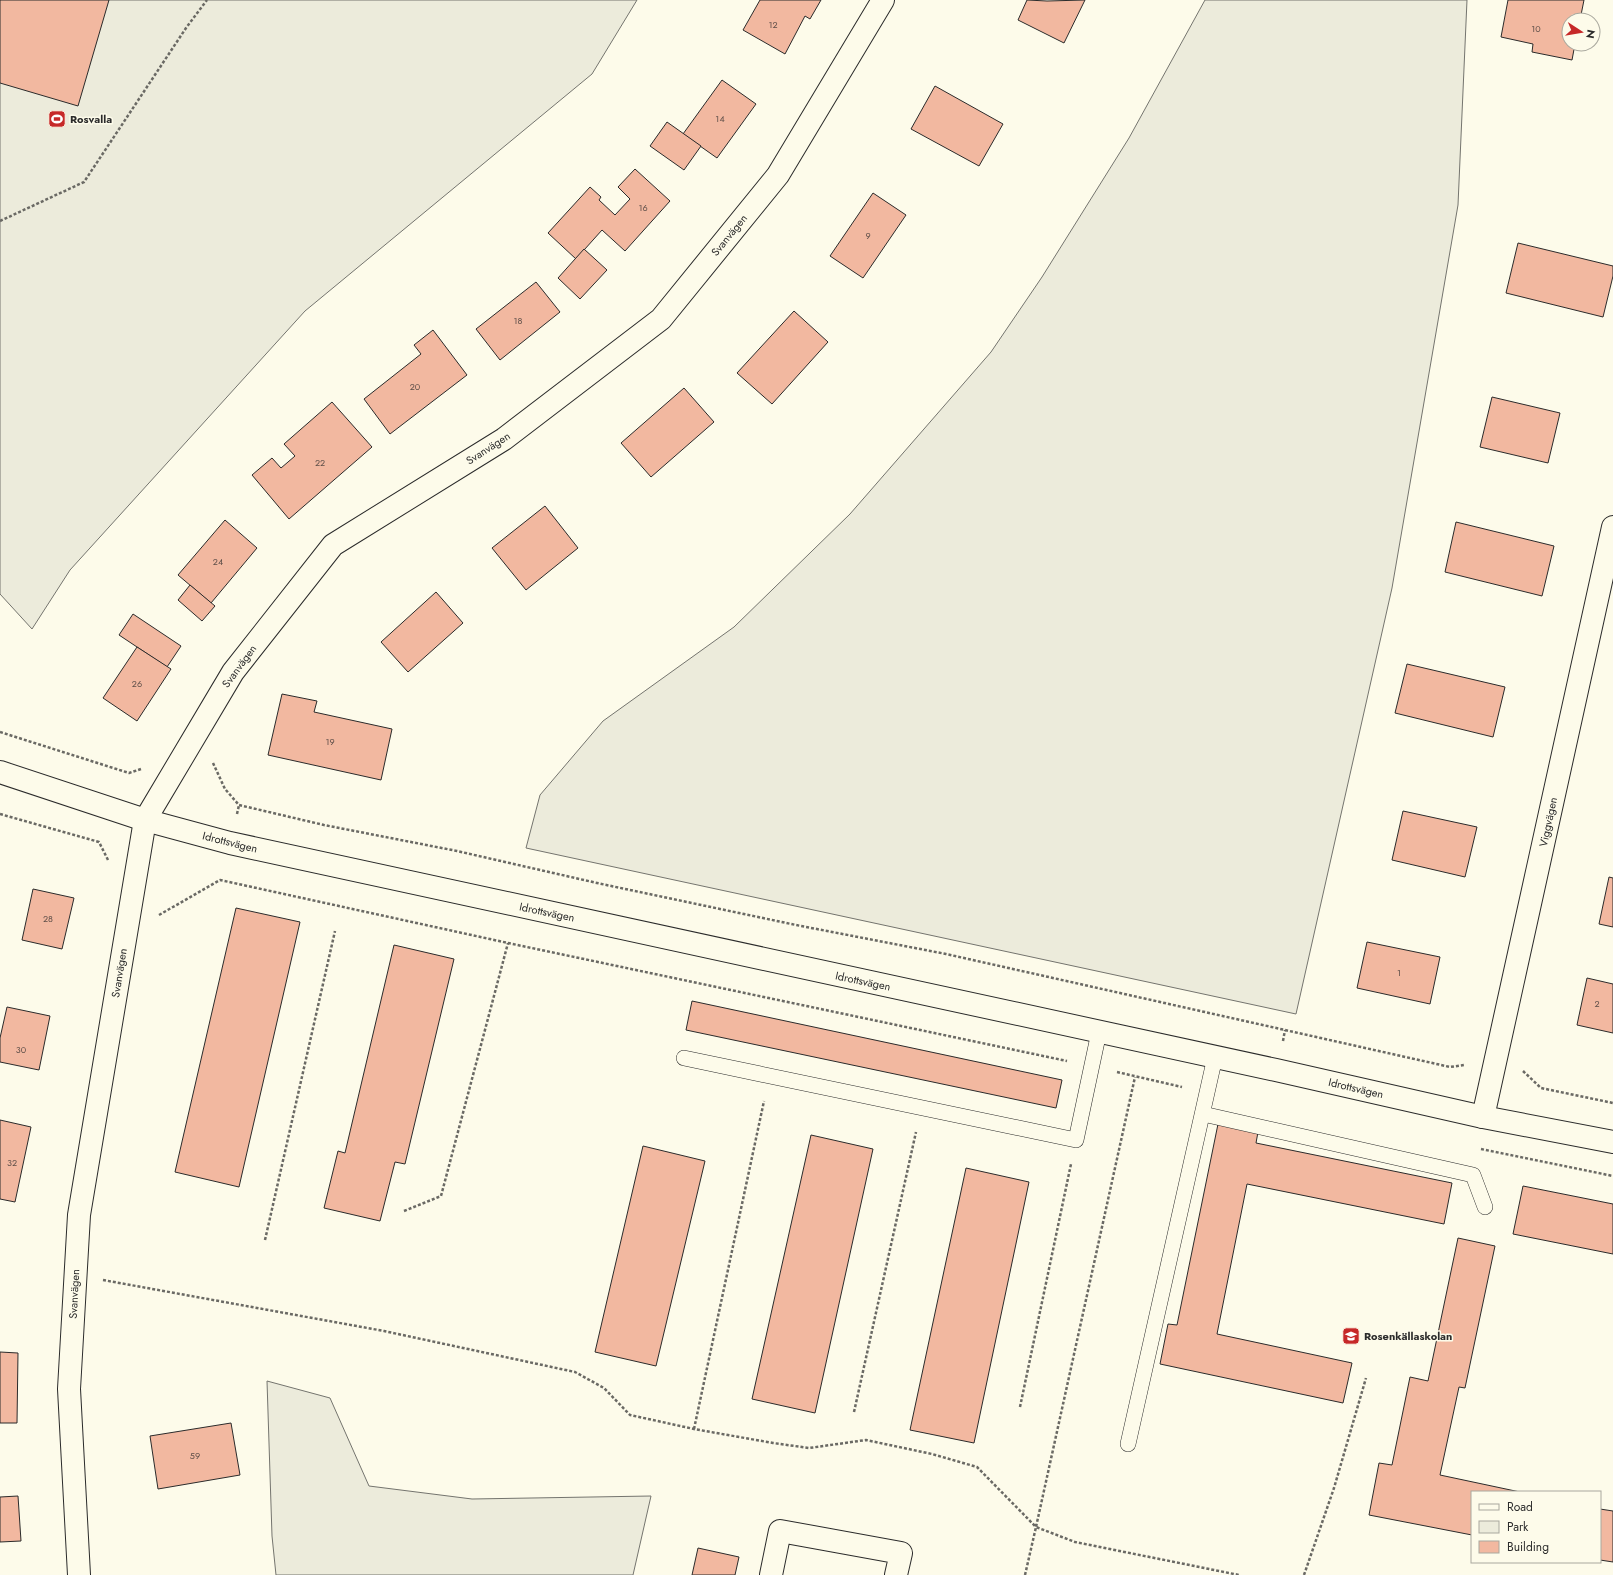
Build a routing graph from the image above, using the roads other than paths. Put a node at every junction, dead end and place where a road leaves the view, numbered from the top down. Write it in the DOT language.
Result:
graph roads {
  1 [pos="883,0"];
  2 [pos="1613,528"];
  3 [pos="0,772"];
  4 [pos="145,820"];
  5 [pos="1099,1032"];
  6 [pos="1215,1056"];
  7 [pos="684,1058"];
  8 [pos="1203,1114"];
  9 [pos="1483,1117"];
  10 [pos="1613,1142"];
  11 [pos="1485,1207"];
  12 [pos="1128,1444"];
  13 [pos="79,1575"];
  14 [pos="771,1575"];
  15 [pos="896,1575"];
  1 -- 4 [label="street, Svanvägen"];
  2 -- 9 [label="street, Viggvägen"];
  3 -- 4 [label="street, Idrottsvägen"];
  4 -- 5 [label="street, Idrottsvägen"];
  4 -- 13 [label="street, Svanvägen"];
  5 -- 6 [label="street, Idrottsvägen"];
  5 -- 7 [label="lane"];
  6 -- 8 [label="lane"];
  6 -- 9 [label="street, Idrottsvägen"];
  8 -- 11 [label="lane"];
  8 -- 12 [label="lane"];
  9 -- 10 [label="street, Idrottsvägen"];
  14 -- 15 [label="street"];
}
